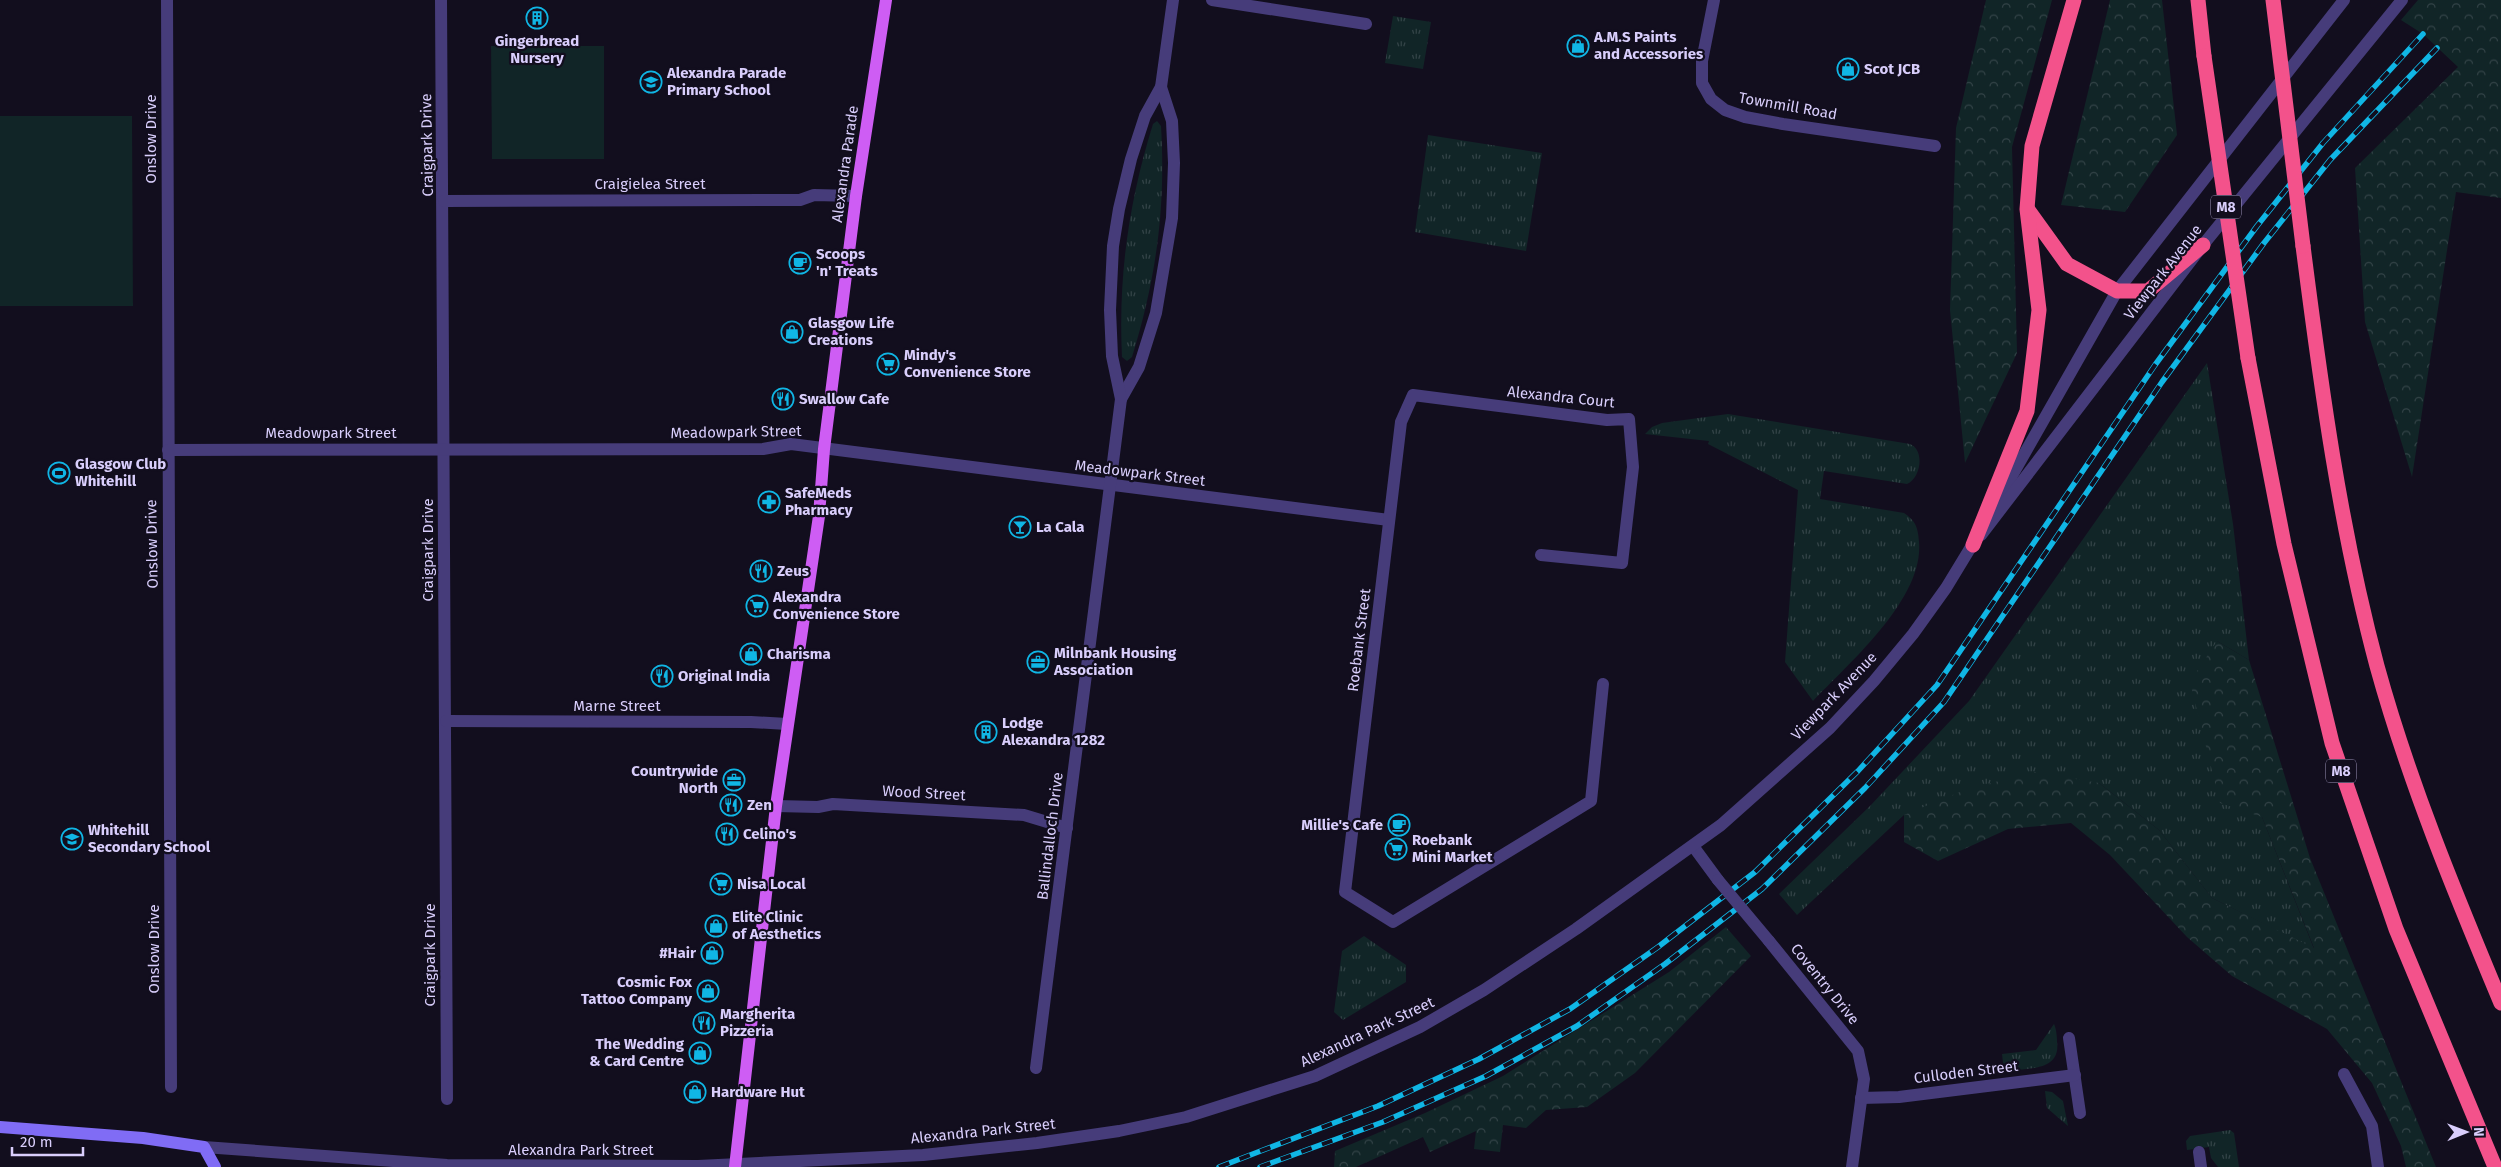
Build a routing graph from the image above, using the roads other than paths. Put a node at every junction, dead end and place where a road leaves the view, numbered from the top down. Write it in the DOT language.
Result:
graph roads {
  1 [pos="167,0"];
  2 [pos="441,0"];
  3 [pos="886,0"];
  4 [pos="1173,0"];
  5 [pos="1212,0"];
  6 [pos="1714,0"];
  7 [pos="2074,0"];
  8 [pos="2198,0"];
  9 [pos="2273,0"];
  10 [pos="2344,0"];
  11 [pos="2402,0"];
  12 [pos="1366,24"];
  13 [pos="1162,87"];
  14 [pos="1935,146"];
  15 [pos="856,196"];
  16 [pos="444,201"];
  17 [pos="2027,209"];
  18 [pos="2203,245"];
  19 [pos="2118,292"];
  20 [pos="1413,395"];
  21 [pos="1121,399"];
  22 [pos="444,449"];
  23 [pos="168,450"];
  24 [pos="824,450"];
  25 [pos="1111,485"];
  26 [pos="1389,520"];
  27 [pos="1973,544"];
  28 [pos="1541,555"];
  29 [pos="1603,684"];
  30 [pos="446,721"];
  31 [pos="787,724"];
  32 [pos="776,806"];
  33 [pos="1068,828"];
  34 [pos="1693,846"];
  35 [pos="2501,1003"];
  36 [pos="2070,1038"];
  37 [pos="1036,1068"];
  38 [pos="2344,1074"];
  39 [pos="2075,1075"];
  40 [pos="171,1088"];
  41 [pos="1861,1098"];
  42 [pos="447,1099"];
  43 [pos="2080,1113"];
  44 [pos="0,1127"];
  45 [pos="204,1148"];
  46 [pos="2199,1152"];
  47 [pos="735,1166"];
  48 [pos="216,1167"];
  49 [pos="1852,1167"];
  50 [pos="2201,1167"];
  51 [pos="2378,1167"];
  52 [pos="2494,1167"];
  1 -- 23 [label="street, Onslow Drive"];
  2 -- 16 [label="street, Craigpark Drive"];
  3 -- 15 [label="main road, Alexandra Parade"];
  4 -- 13 [label="street, Ballindalloch Drive"];
  5 -- 12 [label="street"];
  6 -- 14 [label="street, Townmill Road"];
  7 -- 17 [label="highway"];
  8 -- 52 [label="highway, M8, bridge"];
  9 -- 35 [label="highway, bridge"];
  10 -- 19 [label="street, Viewpark Avenue"];
  11 -- 18 [label="street, Viewpark Avenue"];
  13 -- 21 [label="street, Ballindalloch Drive"];
  13 -- 21 [label="street, Ballindalloch Drive"];
  15 -- 16 [label="street, Craigielea Street"];
  15 -- 24 [label="main road, Alexandra Parade"];
  16 -- 22 [label="street, Craigpark Drive"];
  17 -- 19 [label="highway"];
  17 -- 27 [label="highway"];
  18 -- 19 [label="highway"];
  18 -- 27 [label="street, Viewpark Avenue"];
  19 -- 27 [label="street, Viewpark Avenue"];
  20 -- 26 [label="street, Roebank Street"];
  20 -- 28 [label="street, Alexandra Court"];
  21 -- 25 [label="street, Ballindalloch Drive"];
  22 -- 23 [label="street, Meadowpark Street"];
  22 -- 24 [label="street, Meadowpark Street"];
  22 -- 30 [label="street, Craigpark Drive"];
  23 -- 40 [label="street, Onslow Drive"];
  24 -- 25 [label="street, Meadowpark Street"];
  24 -- 31 [label="main road, Alexandra Parade"];
  25 -- 26 [label="street, Meadowpark Street"];
  25 -- 33 [label="street, Ballindalloch Drive"];
  26 -- 29 [label="street, Roebank Street"];
  27 -- 34 [label="street, Viewpark Avenue"];
  30 -- 31 [label="street, Marne Street"];
  30 -- 42 [label="street, Craigpark Drive"];
  31 -- 32 [label="main road, Alexandra Parade"];
  32 -- 33 [label="street, Wood Street"];
  32 -- 47 [label="main road, Alexandra Parade"];
  33 -- 37 [label="street, Ballindalloch Drive"];
  34 -- 41 [label="street, Coventry Drive, bridge"];
  34 -- 47 [label="street, Alexandra Park Street"];
  36 -- 39 [label="street"];
  38 -- 51 [label="street"];
  39 -- 41 [label="street, Culloden Street"];
  39 -- 43 [label="street"];
  41 -- 49 [label="street, Coventry Drive"];
  44 -- 45 [label="main road"];
  45 -- 47 [label="street, Alexandra Park Street"];
  45 -- 48 [label="main road"];
  46 -- 50 [label="street"];
}
